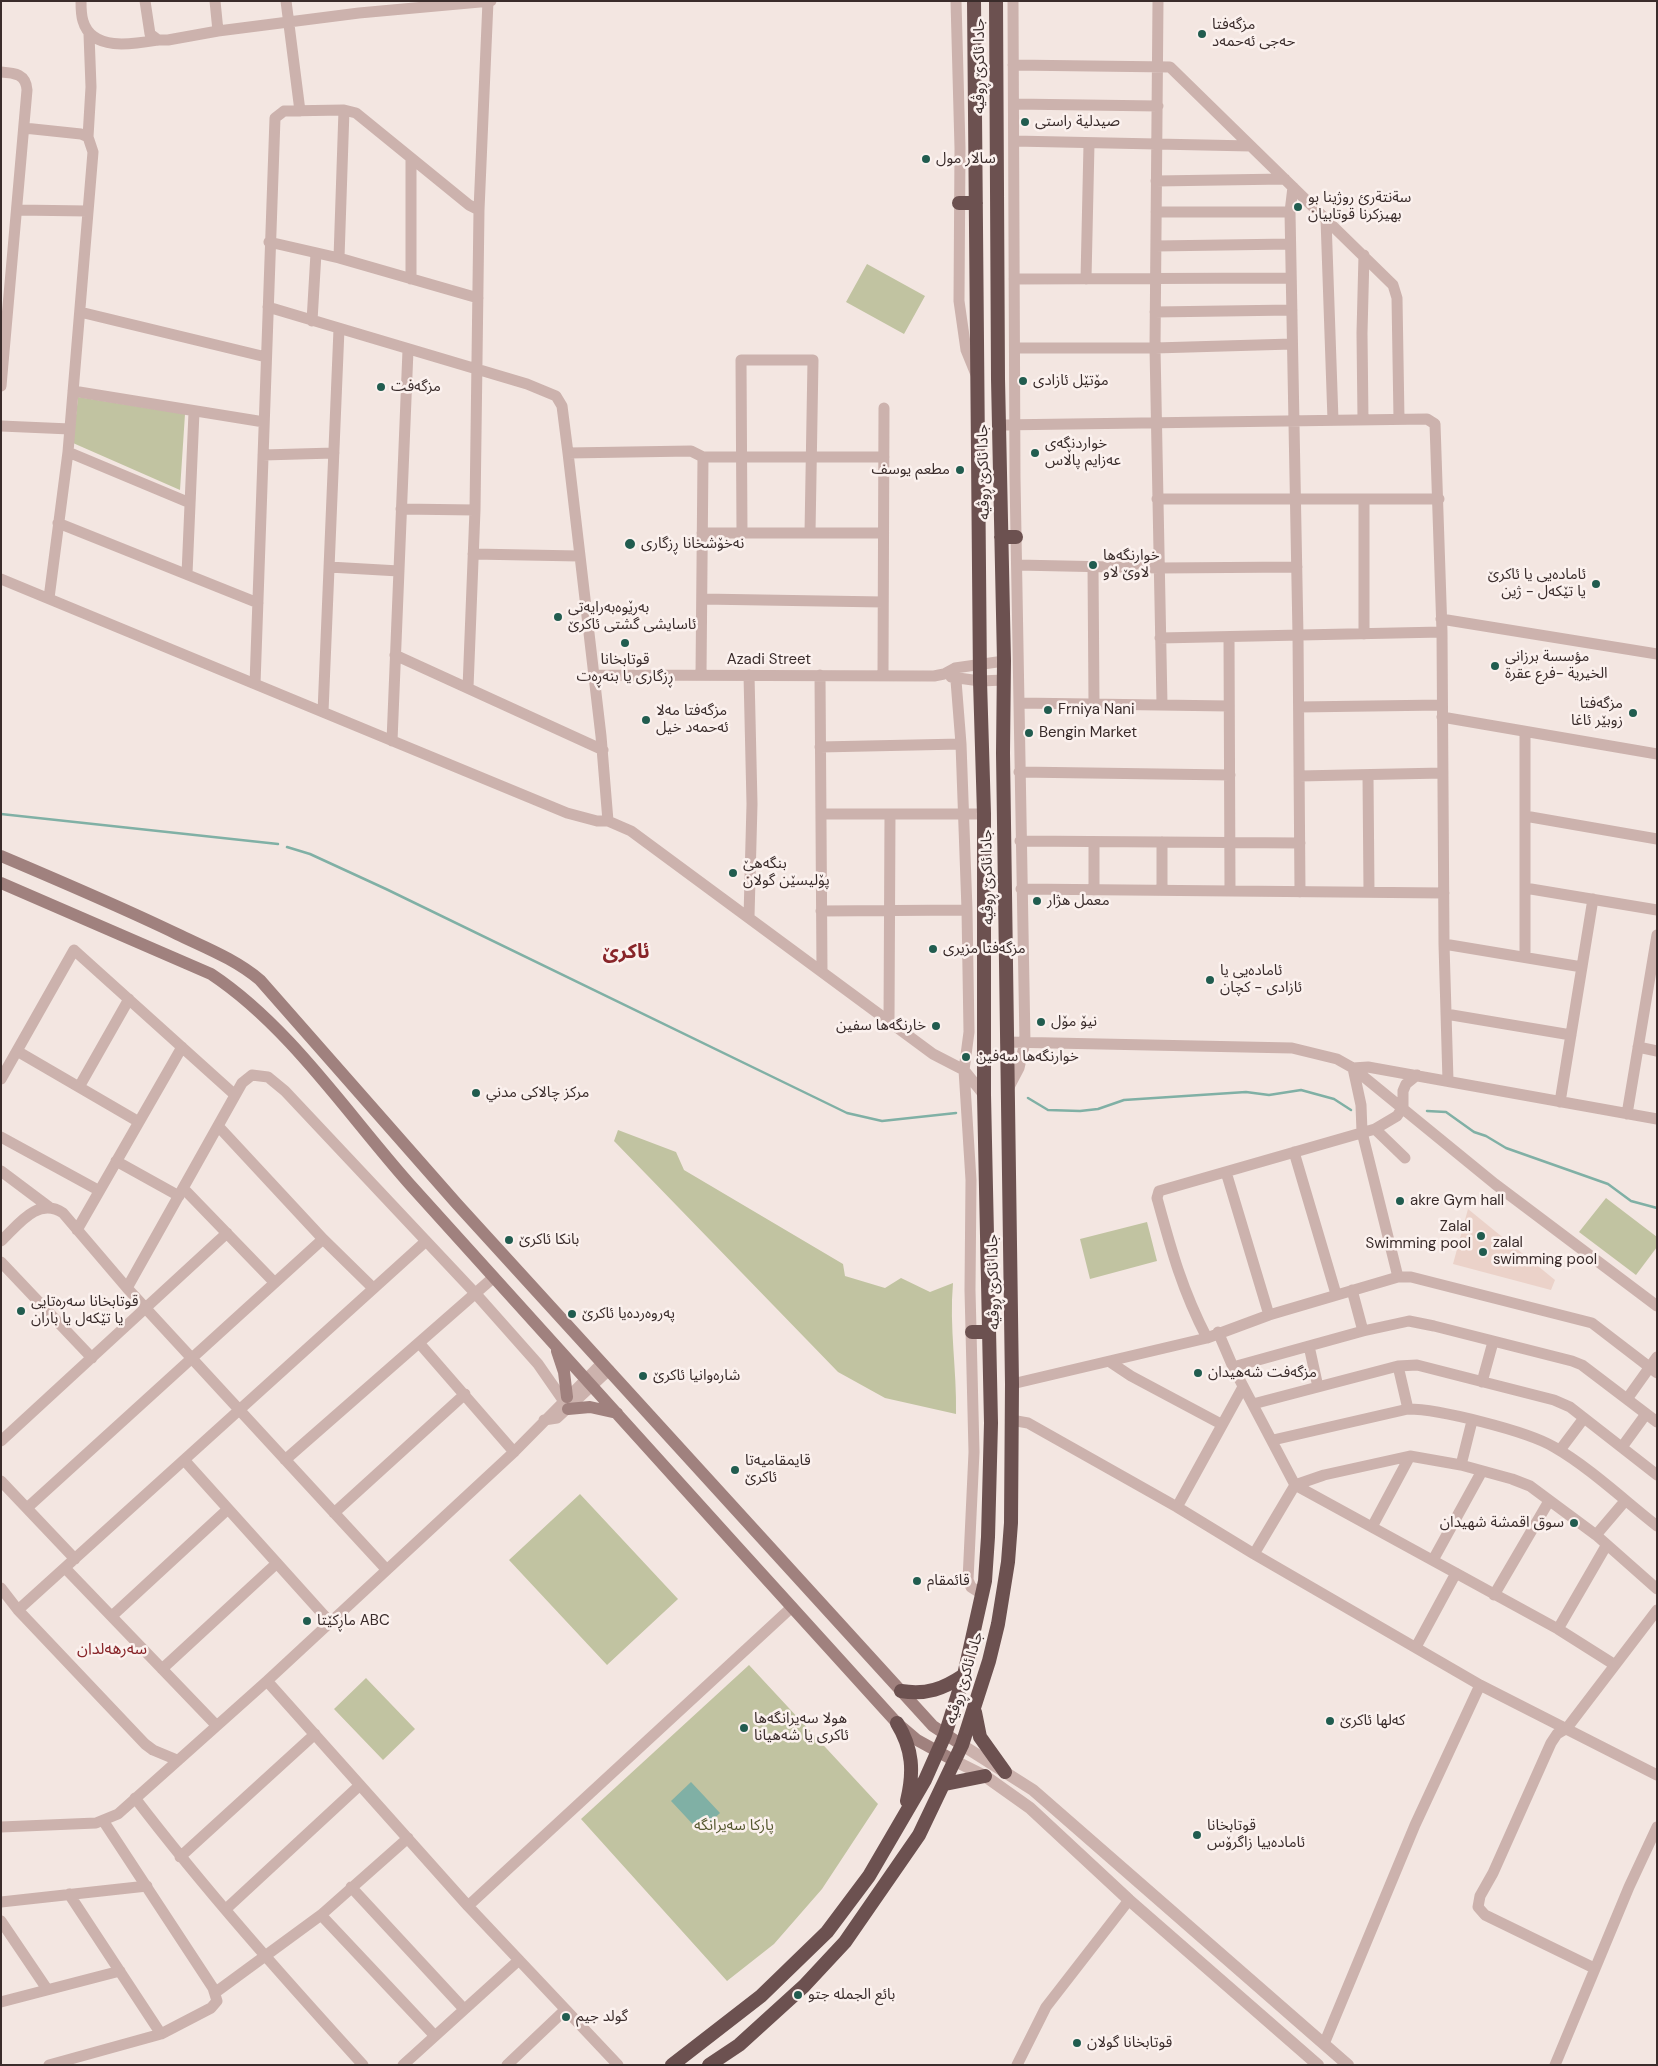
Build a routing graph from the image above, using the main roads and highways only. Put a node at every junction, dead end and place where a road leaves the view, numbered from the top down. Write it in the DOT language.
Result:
graph roads {
  1 [pos="974,1"];
  2 [pos="996,1"];
  3 [pos="959,203"];
  4 [pos="976,203"];
  5 [pos="1001,537"];
  6 [pos="1016,537"];
  7 [pos="1,856"];
  8 [pos="1,883"];
  9 [pos="429,1172"];
  10 [pos="413,1188"];
  11 [pos="972,1332"];
  12 [pos="989,1332"];
  13 [pos="553,1342"];
  14 [pos="617,1414"];
  15 [pos="774,1552"];
  16 [pos="758,1567"];
  17 [pos="964,1675"];
  18 [pos="901,1691"];
  19 [pos="974,1710"];
  20 [pos="897,1723"];
  21 [pos="946,1735"];
  22 [pos="962,1745"];
  23 [pos="938,1752"];
  24 [pos="955,1761"];
  25 [pos="1006,1772"];
  26 [pos="985,1776"];
  27 [pos="945,1784"];
  28 [pos="905,1813"];
  29 [pos="672,2065"];
  30 [pos="709,2065"];
  1 -- 4 [label="highway, جادا ئاکرێ ڕوڤیە"];
  2 -- 5 [label="highway, جادا ئاکرێ ڕوڤیە"];
  3 -- 4 [label="highway"];
  4 -- 12 [label="highway, جادا ئاکرێ ڕوڤیە"];
  5 -- 6 [label="highway"];
  5 -- 19 [label="highway, جادا ئاکرێ ڕوڤیە"];
  7 -- 9 [label="main road"];
  8 -- 10 [label="main road"];
  9 -- 10 [label="main road"];
  9 -- 15 [label="main road"];
  10 -- 13 [label="main road"];
  11 -- 12 [label="highway"];
  12 -- 17 [label="highway, جادا ئاکرێ ڕوڤیە"];
  13 -- 14 [label="main road"];
  13 -- 14 [label="main road"];
  14 -- 16 [label="main road"];
  15 -- 16 [label="main road"];
  15 -- 18 [label="main road"];
  16 -- 20 [label="main road"];
  17 -- 18 [label="highway"];
  17 -- 21 [label="highway, جادا ئاکرێ ڕوڤیە"];
  18 -- 21 [label="main road"];
  19 -- 22 [label="highway, جادا ئاکرێ ڕوڤیە"];
  19 -- 25 [label="highway"];
  20 -- 23 [label="main road"];
  20 -- 28 [label="highway"];
  21 -- 22 [label="main road"];
  21 -- 23 [label="highway, جادا ئاکرێ ڕوڤیە"];
  22 -- 24 [label="highway, جادا ئاکرێ ڕوڤیە"];
  23 -- 24 [label="main road"];
  23 -- 28 [label="highway, جادا ئاکرێ ڕوڤیە"];
  24 -- 27 [label="highway, جادا ئاکرێ ڕوڤیە"];
  26 -- 27 [label="highway"];
  27 -- 30 [label="highway, جادا ئاکرێ ڕوڤیە"];
  28 -- 29 [label="highway, جادا ئاکرێ ڕوڤیە"];
}
